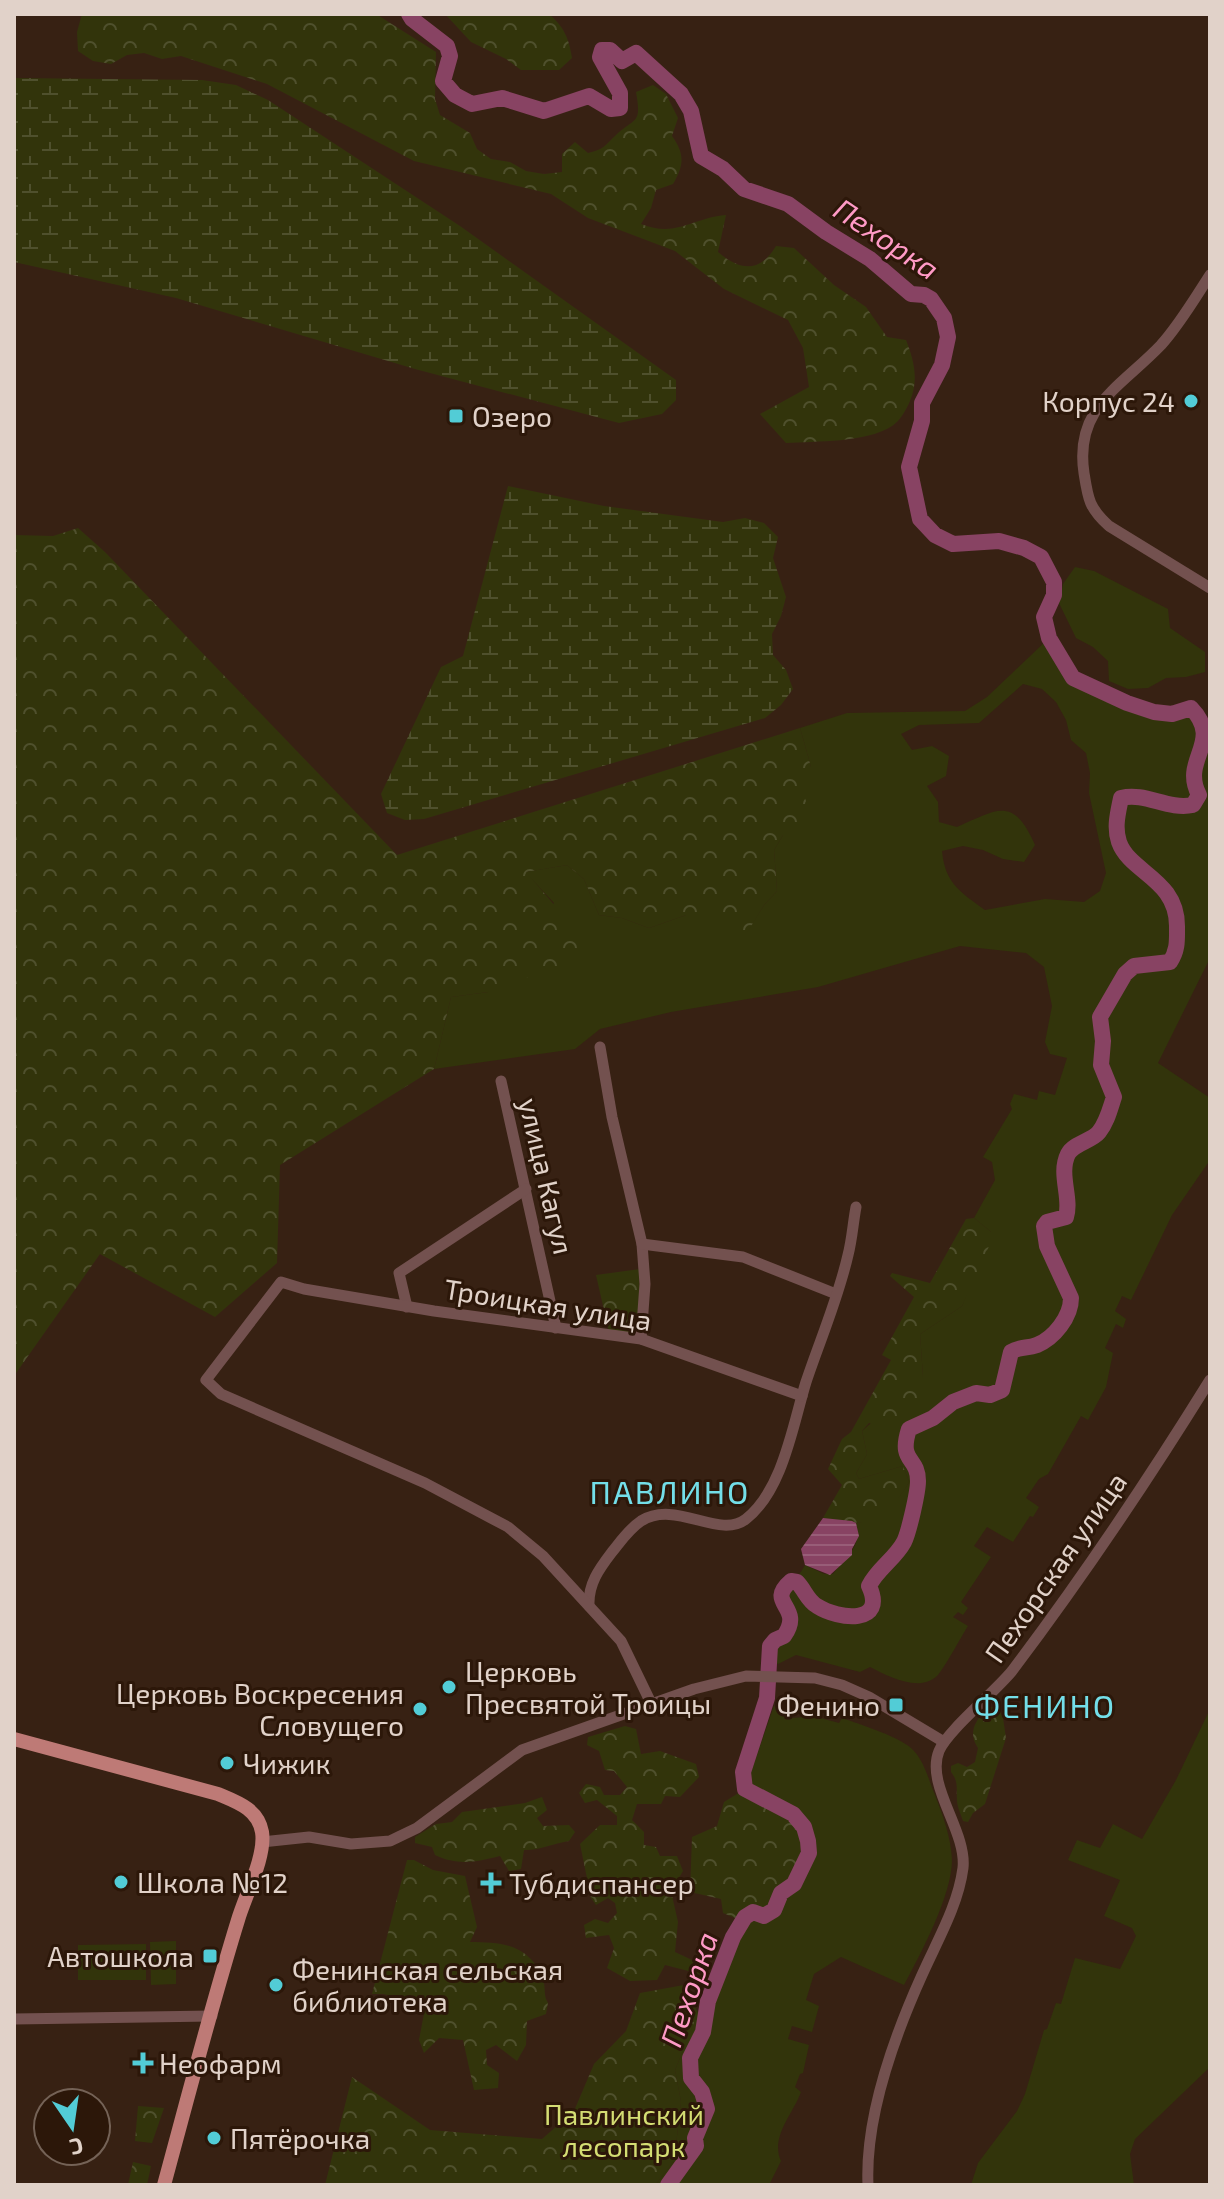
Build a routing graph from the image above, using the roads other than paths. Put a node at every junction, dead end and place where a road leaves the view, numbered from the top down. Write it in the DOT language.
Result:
graph roads {
  1 [pos="1210,275"];
  2 [pos="1210,588"];
  3 [pos="600,1047"];
  4 [pos="501,1081"];
  5 [pos="526,1189"];
  6 [pos="856,1207"];
  7 [pos="642,1244"];
  8 [pos="836,1294"];
  9 [pos="407,1307"];
  10 [pos="556,1328"];
  11 [pos="641,1339"];
  12 [pos="1210,1380"];
  13 [pos="802,1396"];
  14 [pos="589,1606"];
  15 [pos="651,1703"];
  16 [pos="14,1739"];
  17 [pos="944,1742"];
  18 [pos="262,1842"];
  19 [pos="212,2016"];
  20 [pos="14,2019"];
  21 [pos="164,2185"];
  22 [pos="868,2185"];
  1 -- 2 [label="street"];
  3 -- 7 [label="street"];
  4 -- 5 [label="street, улица Кагул"];
  5 -- 9 [label="street"];
  5 -- 10 [label="street, улица Кагул"];
  6 -- 8 [label="street"];
  7 -- 8 [label="street"];
  7 -- 11 [label="street"];
  8 -- 13 [label="street"];
  9 -- 10 [label="street, Троицкая улица"];
  9 -- 14 [label="street, Троицкая улица"];
  10 -- 11 [label="street, Троицкая улица"];
  11 -- 13 [label="street, Троицкая улица"];
  12 -- 17 [label="street, Пехорская улица"];
  13 -- 14 [label="street"];
  14 -- 15 [label="street"];
  15 -- 17 [label="street"];
  15 -- 18 [label="street"];
  16 -- 18 [label="main road"];
  17 -- 22 [label="street"];
  18 -- 19 [label="main road"];
  19 -- 20 [label="street"];
  19 -- 21 [label="main road"];
}
